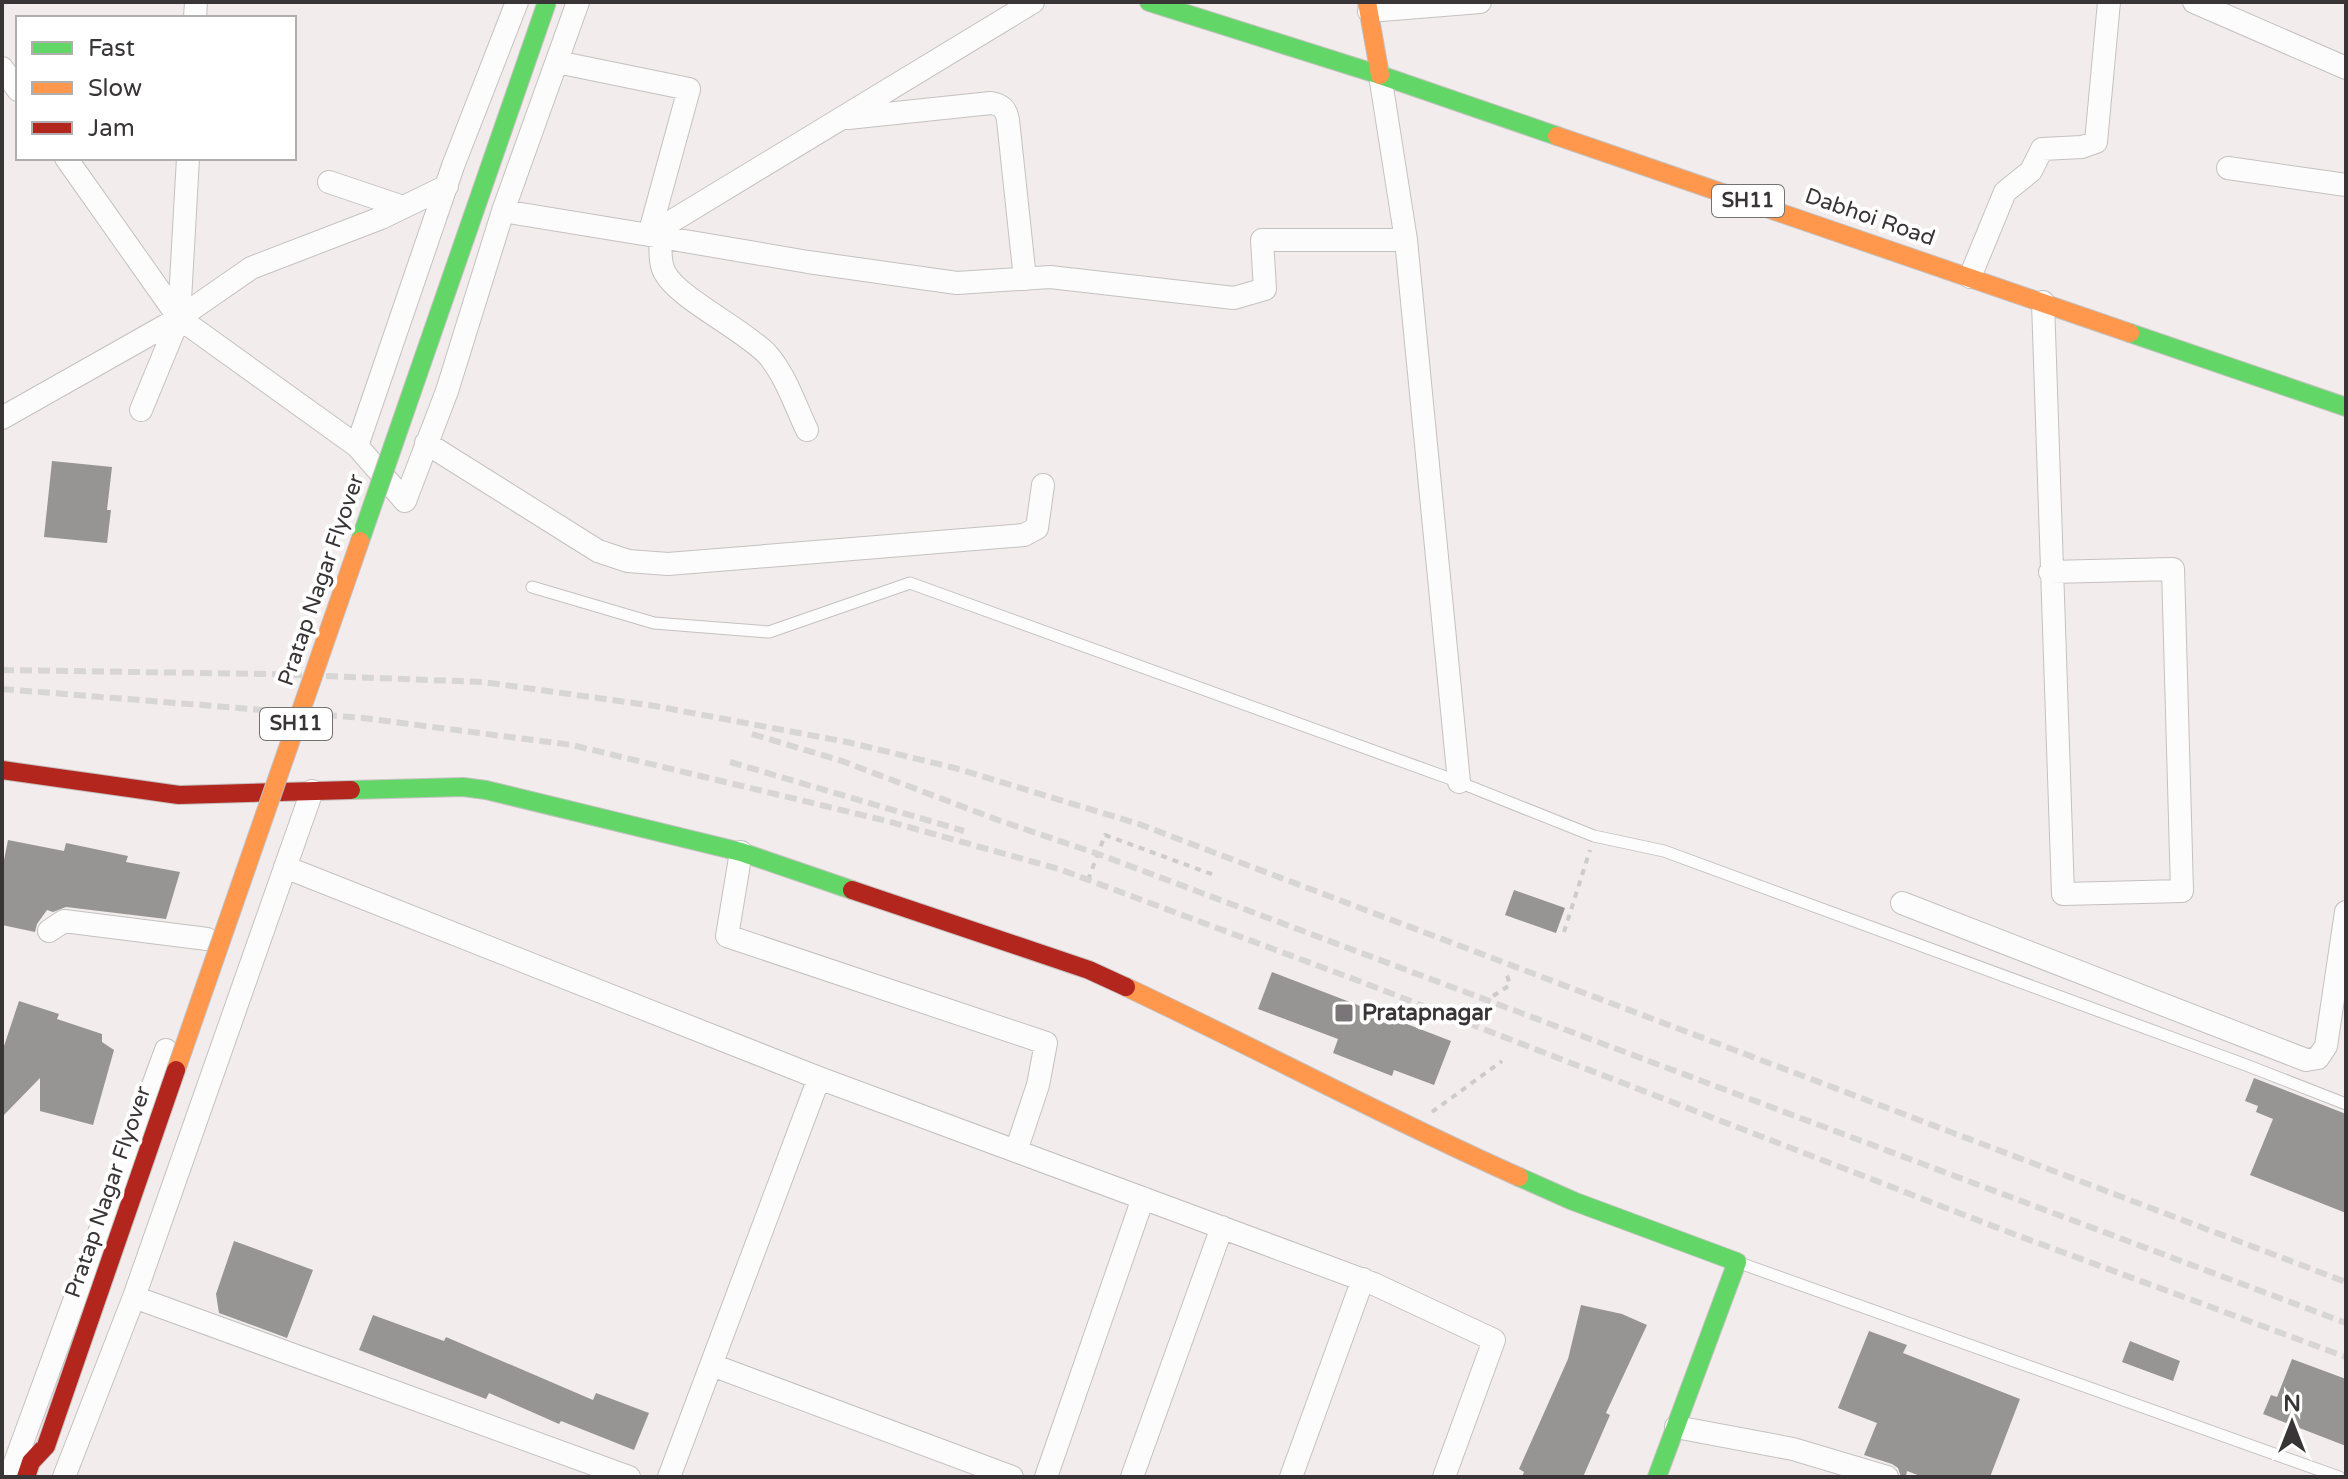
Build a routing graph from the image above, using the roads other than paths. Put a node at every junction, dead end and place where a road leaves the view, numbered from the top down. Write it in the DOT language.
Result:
graph roads {
  1 [pos="517,2"];
  2 [pos="547,2"];
  3 [pos="578,2"];
  4 [pos="1033,2"];
  5 [pos="1149,2"];
  6 [pos="1480,2"];
  7 [pos="2109,2"];
  8 [pos="2194,2"];
  9 [pos="1368,7"];
  10 [pos="557,62"];
  11 [pos="2,68"];
  12 [pos="2346,68"];
  13 [pos="1380,75"];
  14 [pos="16,87"];
  15 [pos="841,118"];
  16 [pos="67,160"];
  17 [pos="188,160"];
  18 [pos="2228,168"];
  19 [pos="329,182"];
  20 [pos="2346,185"];
  21 [pos="447,186"];
  22 [pos="403,207"];
  23 [pos="503,211"];
  24 [pos="655,236"];
  25 [pos="1406,240"];
  26 [pos="1970,277"];
  27 [pos="1025,279"];
  28 [pos="2043,302"];
  29 [pos="179,318"];
  30 [pos="2346,407"];
  31 [pos="141,410"];
  32 [pos="2,418"];
  33 [pos="807,430"];
  34 [pos="426,443"];
  35 [pos="357,446"];
  36 [pos="1043,485"];
  37 [pos="2050,572"];
  38 [pos="532,587"];
  39 [pos="2,770"];
  40 [pos="1459,782"];
  41 [pos="312,791"];
  42 [pos="257,794"];
  43 [pos="741,852"];
  44 [pos="285,867"];
  45 [pos="1902,903"];
  46 [pos="2346,912"];
  47 [pos="49,931"];
  48 [pos="207,939"];
  49 [pos="2339,1003"];
  50 [pos="819,1078"];
  51 [pos="2346,1104"];
  52 [pos="1016,1151"];
  53 [pos="1143,1198"];
  54 [pos="1222,1227"];
  55 [pos="1737,1262"];
  56 [pos="1363,1279"];
  57 [pos="134,1297"];
  58 [pos="712,1365"];
  59 [pos="1676,1427"];
  60 [pos="46,1446"];
  61 [pos="10,1477"];
  62 [pos="26,1477"];
  63 [pos="43,1477"];
  64 [pos="64,1477"];
  65 [pos="629,1477"];
  66 [pos="669,1477"];
  67 [pos="1012,1477"];
  68 [pos="1046,1477"];
  69 [pos="1132,1477"];
  70 [pos="1291,1477"];
  71 [pos="1444,1477"];
  72 [pos="1657,1477"];
  73 [pos="1887,1477"];
  74 [pos="2339,1477"];
  1 -- 21 [label="street"];
  2 -- 60 [label="main road, Pratap Nagar Flyover / SH11, bridge"];
  3 -- 10 [label="street"];
  4 -- 15 [label="street"];
  5 -- 13 [label="main road, Dabhoi Road / SH11"];
  6 -- 9 [label="street"];
  7 -- 26 [label="street"];
  8 -- 12 [label="street"];
  9 -- 13 [label="main road"];
  10 -- 23 [label="street"];
  10 -- 24 [label="street"];
  11 -- 14 [label="street"];
  13 -- 25 [label="street"];
  13 -- 26 [label="main road, Dabhoi Road / SH11"];
  15 -- 24 [label="street"];
  15 -- 27 [label="street"];
  16 -- 29 [label="street"];
  17 -- 29 [label="street"];
  18 -- 20 [label="street"];
  19 -- 22 [label="street"];
  21 -- 22 [label="street"];
  21 -- 35 [label="street"];
  22 -- 29 [label="street"];
  23 -- 24 [label="street"];
  23 -- 34 [label="street"];
  24 -- 27 [label="street"];
  24 -- 33 [label="street"];
  25 -- 27 [label="street"];
  25 -- 40 [label="street"];
  26 -- 28 [label="main road, Dabhoi Road / SH11"];
  28 -- 30 [label="main road, Dabhoi Road / SH11"];
  28 -- 37 [label="street"];
  29 -- 31 [label="street"];
  29 -- 32 [label="street"];
  29 -- 35 [label="street"];
  34 -- 35 [label="street"];
  34 -- 36 [label="street"];
  37 -- 37 [label="street"];
  38 -- 40 [label="lane"];
  39 -- 42 [label="main road"];
  40 -- 51 [label="lane"];
  41 -- 42 [label="main road"];
  41 -- 43 [label="main road"];
  41 -- 44 [label="street"];
  42 -- 48 [label="street"];
  43 -- 52 [label="street"];
  43 -- 55 [label="main road"];
  44 -- 50 [label="street"];
  44 -- 57 [label="street"];
  45 -- 49 [label="street"];
  46 -- 49 [label="street"];
  47 -- 48 [label="street"];
  48 -- 61 [label="street"];
  50 -- 52 [label="street"];
  50 -- 58 [label="street"];
  52 -- 53 [label="street"];
  53 -- 54 [label="street"];
  53 -- 68 [label="street"];
  54 -- 56 [label="street"];
  54 -- 69 [label="street"];
  55 -- 59 [label="main road"];
  55 -- 74 [label="lane"];
  56 -- 70 [label="street"];
  56 -- 71 [label="street"];
  57 -- 64 [label="street"];
  57 -- 65 [label="street"];
  58 -- 66 [label="street"];
  58 -- 67 [label="street"];
  59 -- 72 [label="main road"];
  59 -- 73 [label="street"];
  60 -- 62 [label="main road, Pratap Nagar Flyover / SH11"];
  60 -- 63 [label="main road, Pratap Nagar Flyover / SH11"];
}
